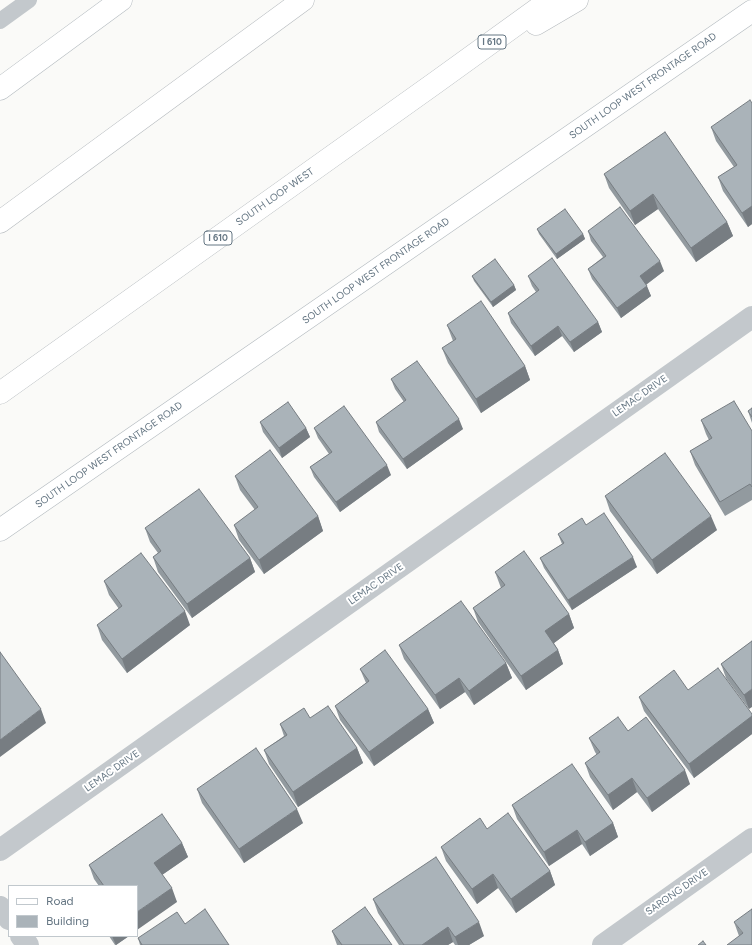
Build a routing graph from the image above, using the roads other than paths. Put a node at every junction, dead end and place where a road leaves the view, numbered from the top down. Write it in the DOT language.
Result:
graph roads {
  1 [pos="29,0"];
  2 [pos="121,0"];
  3 [pos="303,0"];
  4 [pos="550,0"];
  5 [pos="577,0"];
  6 [pos="752,11"];
  7 [pos="0,21"];
  8 [pos="435,83"];
  9 [pos="0,89"];
  10 [pos="0,222"];
  11 [pos="752,317"];
  12 [pos="0,393"];
  13 [pos="0,530"];
  14 [pos="752,839"];
  15 [pos="0,850"];
  16 [pos="0,907"];
  17 [pos="8,918"];
  18 [pos="22,937"];
  19 [pos="28,945"];
  20 [pos="603,945"];
  1 -- 7 [label="lane"];
  2 -- 9 [label="main road"];
  3 -- 10 [label="main road"];
  4 -- 8 [label="main road, SOUTH LOOP WEST / I 610"];
  5 -- 8 [label="main road"];
  6 -- 13 [label="main road, SOUTH LOOP WEST FRONTAGE ROAD"];
  8 -- 12 [label="main road, SOUTH LOOP WEST / I 610"];
  11 -- 15 [label="street, LEMAC DRIVE"];
  14 -- 20 [label="street, SARONG DRIVE"];
  16 -- 17 [label="street"];
  18 -- 19 [label="street"];
}
